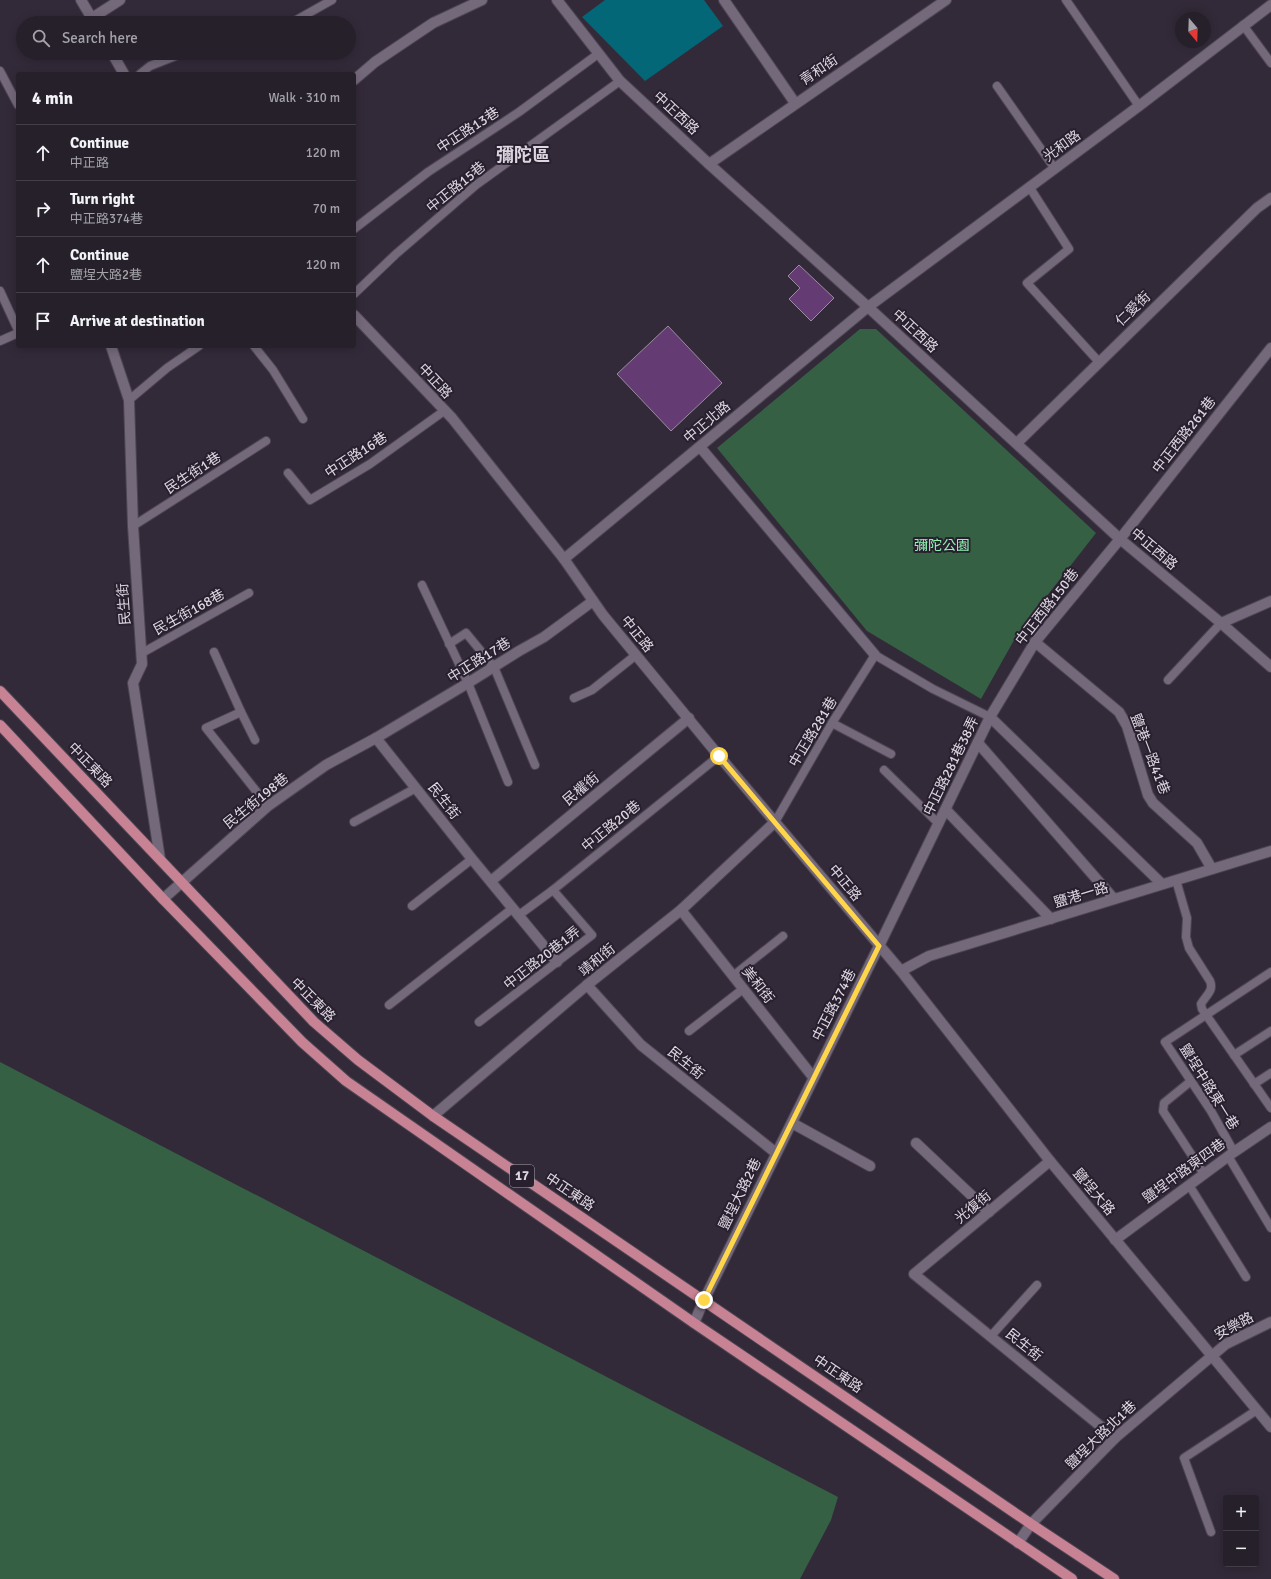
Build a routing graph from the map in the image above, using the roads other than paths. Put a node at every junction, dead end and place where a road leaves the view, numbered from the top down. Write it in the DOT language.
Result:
graph roads {
  1 [pos="81,0"];
  2 [pos="120,0"];
  3 [pos="332,0"];
  4 [pos="482,0"];
  5 [pos="557,0"];
  6 [pos="724,0"];
  7 [pos="946,0"];
  8 [pos="1066,0"];
  9 [pos="1271,5"];
  10 [pos="91,16"];
  11 [pos="98,16"];
  12 [pos="304,16"];
  13 [pos="1243,25"];
  14 [pos="598,54"];
  15 [pos="116,60"];
  16 [pos="165,60"];
  17 [pos="1271,63"];
  18 [pos="0,71"];
  19 [pos="123,72"];
  20 [pos="142,72"];
  21 [pos="356,78"];
  22 [pos="620,81"];
  23 [pos="997,86"];
  24 [pos="16,101"];
  25 [pos="795,103"];
  26 [pos="1140,106"];
  27 [pos="709,164"];
  28 [pos="1055,169"];
  29 [pos="1030,188"];
  30 [pos="1271,198"];
  31 [pos="356,227"];
  32 [pos="0,291"];
  33 [pos="356,292"];
  34 [pos="868,307"];
  35 [pos="356,317"];
  36 [pos="16,327"];
  37 [pos="16,332"];
  38 [pos="0,341"];
  39 [pos="112,348"];
  40 [pos="196,348"];
  41 [pos="256,348"];
  42 [pos="1271,348"];
  43 [pos="1099,362"];
  44 [pos="129,400"];
  45 [pos="444,411"];
  46 [pos="303,419"];
  47 [pos="266,441"];
  48 [pos="1016,443"];
  49 [pos="700,446"];
  50 [pos="288,473"];
  51 [pos="133,526"];
  52 [pos="1120,539"];
  53 [pos="564,559"];
  54 [pos="422,585"];
  55 [pos="249,593"];
  56 [pos="593,601"];
  57 [pos="1271,601"];
  58 [pos="1221,623"];
  59 [pos="1035,642"];
  60 [pos="449,644"];
  61 [pos="214,652"];
  62 [pos="142,653"];
  63 [pos="636,655"];
  64 [pos="875,655"];
  65 [pos="494,667"];
  66 [pos="1271,667"];
  67 [pos="1168,680"];
  68 [pos="468,683"];
  69 [pos="0,691"];
  70 [pos="574,698"];
  71 [pos="241,712"];
  72 [pos="990,717"];
  73 [pos="689,718"];
  74 [pos="832,723"];
  75 [pos="0,725"];
  76 [pos="376,738"];
  77 [pos="255,740"];
  78 [pos="978,743"];
  79 [pos="891,754"];
  80 [pos="719,756"];
  81 [pos="536,765"];
  82 [pos="884,770"];
  83 [pos="508,782"];
  84 [pos="416,788"];
  85 [pos="268,806"];
  86 [pos="946,810"];
  87 [pos="354,822"];
  88 [pos="775,822"];
  89 [pos="938,824"];
  90 [pos="1271,851"];
  91 [pos="160,859"];
  92 [pos="472,859"];
  93 [pos="1212,869"];
  94 [pos="1176,880"];
  95 [pos="491,881"];
  96 [pos="182,882"];
  97 [pos="1162,884"];
  98 [pos="553,890"];
  99 [pos="163,899"];
  100 [pos="1114,899"];
  101 [pos="412,906"];
  102 [pos="682,910"];
  103 [pos="516,911"];
  104 [pos="1051,918"];
  105 [pos="782,936"];
  106 [pos="879,946"];
  107 [pos="557,962"];
  108 [pos="901,971"];
  109 [pos="1271,972"];
  110 [pos="733,976"];
  111 [pos="587,985"];
  112 [pos="743,989"];
  113 [pos="389,1005"];
  114 [pos="1206,1015"];
  115 [pos="479,1022"];
  116 [pos="689,1031"];
  117 [pos="1271,1031"];
  118 [pos="1234,1055"];
  119 [pos="1271,1073"];
  120 [pos="813,1077"];
  121 [pos="1191,1081"];
  122 [pos="1254,1084"];
  123 [pos="1271,1108"];
  124 [pos="433,1116"];
  125 [pos="792,1123"];
  126 [pos="1270,1131"];
  127 [pos="916,1143"];
  128 [pos="776,1153"];
  129 [pos="1231,1154"];
  130 [pos="1050,1161"];
  131 [pos="870,1166"];
  132 [pos="1204,1174"];
  133 [pos="1189,1185"];
  134 [pos="989,1212"];
  135 [pos="1271,1228"];
  136 [pos="1115,1240"];
  137 [pos="914,1274"];
  138 [pos="1246,1277"];
  139 [pos="1037,1285"];
  140 [pos="704,1300"];
  141 [pos="1271,1322"];
  142 [pos="694,1323"];
  143 [pos="991,1336"];
  144 [pos="1211,1355"];
  145 [pos="1257,1410"];
  146 [pos="1271,1427"];
  147 [pos="1116,1438"];
  148 [pos="1031,1524"];
  149 [pos="1211,1532"];
  150 [pos="1018,1543"];
  151 [pos="1072,1579"];
  152 [pos="1114,1579"];
  1 -- 10 [label="street"];
  2 -- 11 [label="street"];
  3 -- 12 [label="lane"];
  4 -- 21 [label="street"];
  5 -- 14 [label="street, 中正西路"];
  6 -- 25 [label="street"];
  7 -- 25 [label="street, 青和街"];
  8 -- 26 [label="lane"];
  9 -- 13 [label="street, 光和路"];
  13 -- 17 [label="lane"];
  13 -- 26 [label="street, 光和路"];
  14 -- 22 [label="street, 中正西路"];
  14 -- 31 [label="lane, 中正路13巷"];
  15 -- 19 [label="street"];
  16 -- 20 [label="lane"];
  18 -- 24 [label="lane"];
  22 -- 27 [label="street, 中正西路"];
  22 -- 33 [label="lane, 中正路15巷"];
  23 -- 28 [label="lane"];
  25 -- 27 [label="street, 青和街"];
  26 -- 28 [label="street, 光和路"];
  27 -- 34 [label="street, 中正西路"];
  28 -- 29 [label="street, 光和路"];
  29 -- 34 [label="street, 光和路"];
  29 -- 43 [label="lane"];
  30 -- 43 [label="street, 仁愛街"];
  32 -- 36 [label="lane"];
  34 -- 48 [label="street, 中正西路"];
  34 -- 49 [label="street, 中正北路"];
  35 -- 45 [label="street, 中正路"];
  37 -- 38 [label="lane"];
  39 -- 44 [label="street, 民生街"];
  40 -- 44 [label="lane"];
  41 -- 46 [label="lane"];
  42 -- 52 [label="street, 中正西路261巷"];
  43 -- 48 [label="street, 仁愛街"];
  44 -- 51 [label="street, 民生街"];
  45 -- 50 [label="lane, 中正路16巷"];
  45 -- 53 [label="street, 中正路"];
  47 -- 51 [label="lane, 民生街1巷"];
  48 -- 52 [label="street, 中正西路"];
  49 -- 53 [label="street, 中正北路"];
  49 -- 64 [label="street"];
  51 -- 62 [label="street, 民生街"];
  52 -- 58 [label="street, 中正西路"];
  52 -- 59 [label="street, 中正西路150巷"];
  53 -- 56 [label="street, 中正路"];
  54 -- 60 [label="lane"];
  55 -- 62 [label="lane, 民生街168巷"];
  56 -- 63 [label="street, 中正路"];
  56 -- 65 [label="street, 中正路17巷"];
  57 -- 58 [label="street"];
  58 -- 66 [label="street, 中正西路"];
  58 -- 67 [label="lane"];
  59 -- 72 [label="street, 中正西路150巷"];
  59 -- 93 [label="street, 鹽港一路41巷"];
  60 -- 65 [label="lane"];
  60 -- 68 [label="lane"];
  61 -- 71 [label="lane"];
  62 -- 91 [label="street, 民生街"];
  63 -- 70 [label="lane"];
  63 -- 73 [label="street, 中正路"];
  64 -- 72 [label="lane, 中正路281巷38弄"];
  64 -- 74 [label="lane, 中正路281巷"];
  65 -- 68 [label="street, 中正路17巷"];
  65 -- 81 [label="lane"];
  68 -- 76 [label="street, 中正路17巷"];
  68 -- 83 [label="lane"];
  69 -- 91 [label="main road, 中正東路 / 17"];
  71 -- 77 [label="lane"];
  71 -- 85 [label="lane"];
  72 -- 78 [label="street, 中正路281巷38弄"];
  72 -- 97 [label="street"];
  73 -- 80 [label="street, 中正路"];
  73 -- 95 [label="street, 民權街"];
  74 -- 79 [label="lane"];
  74 -- 88 [label="lane, 中正路281巷"];
  75 -- 99 [label="main road, 17"];
  76 -- 84 [label="street, 民生街"];
  76 -- 85 [label="street, 民生街198巷"];
  78 -- 86 [label="street, 中正路281巷38弄"];
  78 -- 100 [label="street"];
  80 -- 88 [label="street, 中正路"];
  80 -- 98 [label="lane, 中正路20巷"];
  82 -- 89 [label="lane"];
  84 -- 87 [label="lane"];
  84 -- 92 [label="street, 民生街"];
  85 -- 96 [label="street, 民生街198巷"];
  86 -- 89 [label="street, 中正路281巷38弄"];
  86 -- 104 [label="street"];
  88 -- 102 [label="street, 靖和街"];
  88 -- 106 [label="street, 中正路"];
  89 -- 106 [label="street, 中正路281巷38弄"];
  90 -- 93 [label="street, 鹽港一路"];
  91 -- 96 [label="main road, 中正東路 / 17"];
  92 -- 95 [label="street, 民生街"];
  92 -- 101 [label="lane"];
  93 -- 94 [label="street, 鹽港一路"];
  94 -- 97 [label="street, 鹽港一路"];
  94 -- 114 [label="lane"];
  95 -- 103 [label="street"];
  96 -- 99 [label="street, 民生街198巷"];
  96 -- 124 [label="main road, 中正東路 / 17"];
  97 -- 100 [label="street, 鹽港一路"];
  98 -- 103 [label="lane, 中正路20巷"];
  98 -- 107 [label="lane, 中正路20巷1弄"];
  99 -- 142 [label="main road, 17"];
  100 -- 104 [label="street, 鹽港一路"];
  102 -- 110 [label="street, 美和街"];
  102 -- 111 [label="street, 靖和街"];
  103 -- 107 [label="street"];
  103 -- 113 [label="lane, 中正路20巷"];
  104 -- 108 [label="street, 鹽港一路"];
  105 -- 110 [label="lane"];
  106 -- 108 [label="street, 中正路"];
  106 -- 120 [label="street, 中正路374巷"];
  107 -- 115 [label="lane, 中正路20巷1弄"];
  108 -- 130 [label="street, 鹽埕大路"];
  109 -- 114 [label="lane, 鹽埕中路東一巷"];
  110 -- 112 [label="street, 美和街"];
  111 -- 124 [label="street, 靖和街"];
  111 -- 128 [label="street, 民生街"];
  112 -- 116 [label="lane"];
  112 -- 120 [label="street, 美和街"];
  114 -- 118 [label="lane"];
  114 -- 121 [label="lane, 鹽埕中路東一巷"];
  117 -- 118 [label="lane"];
  118 -- 122 [label="lane"];
  119 -- 122 [label="lane"];
  120 -- 125 [label="street, 鹽埕大路2巷"];
  121 -- 129 [label="lane, 鹽埕中路東一巷"];
  121 -- 132 [label="lane"];
  122 -- 123 [label="lane"];
  124 -- 140 [label="main road, 中正東路 / 17"];
  125 -- 128 [label="street, 鹽埕大路2巷"];
  125 -- 131 [label="street"];
  126 -- 129 [label="street, 鹽埕中路東四巷"];
  127 -- 134 [label="street"];
  128 -- 140 [label="street, 鹽埕大路2巷"];
  129 -- 132 [label="street, 鹽埕中路東四巷"];
  129 -- 135 [label="lane, 鹽埕中路東一巷"];
  130 -- 134 [label="street, 光復街"];
  130 -- 136 [label="street, 鹽埕大路"];
  132 -- 133 [label="street, 鹽埕中路東四巷"];
  133 -- 136 [label="street, 鹽埕中路東四巷"];
  133 -- 138 [label="lane"];
  134 -- 137 [label="street, 光復街"];
  136 -- 144 [label="street, 鹽埕大路"];
  137 -- 143 [label="street, 民生街"];
  139 -- 143 [label="lane"];
  140 -- 142 [label="street, 鹽埕大路2巷"];
  140 -- 148 [label="main road, 中正東路 / 17"];
  141 -- 144 [label="street, 安樂路"];
  142 -- 150 [label="main road, 17"];
  143 -- 147 [label="street, 民生街"];
  144 -- 145 [label="street, 鹽埕大路"];
  144 -- 147 [label="street, 鹽埕大路北1巷"];
  145 -- 146 [label="street, 鹽埕大路"];
  145 -- 149 [label="lane"];
  147 -- 148 [label="street, 鹽埕大路北1巷"];
  148 -- 150 [label="street, 鹽埕大路北1巷"];
  148 -- 152 [label="main road, 中正東路 / 17"];
  150 -- 151 [label="main road, 17"];
}
